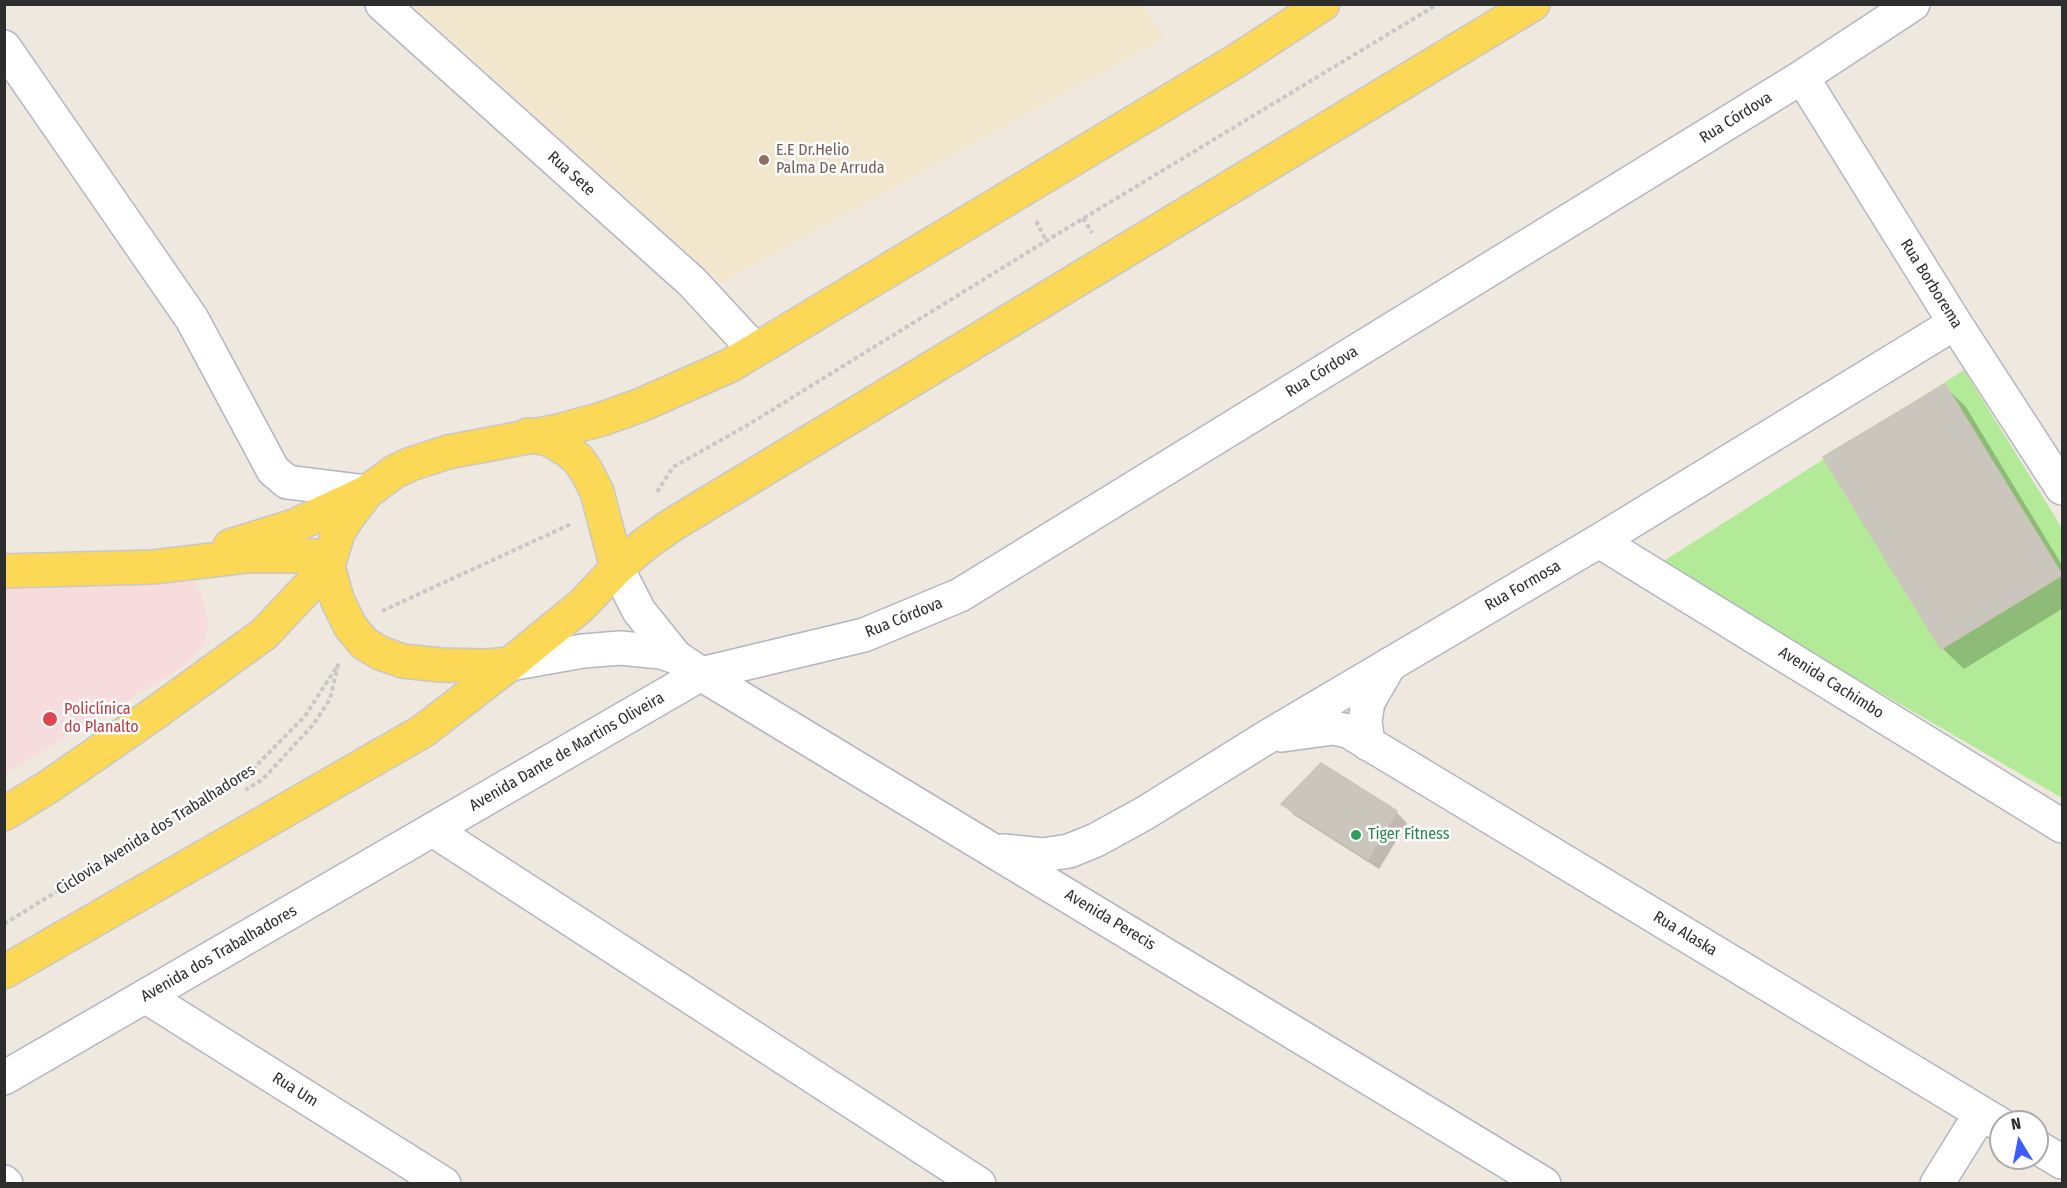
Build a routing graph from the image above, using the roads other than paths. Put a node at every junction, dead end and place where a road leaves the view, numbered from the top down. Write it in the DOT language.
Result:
graph roads {
  1 [pos="382,4"];
  2 [pos="1323,4"];
  3 [pos="1533,4"];
  4 [pos="1913,4"];
  5 [pos="4,46"];
  6 [pos="1802,77"];
  7 [pos="1956,323"];
  8 [pos="754,349"];
  9 [pos="528,435"];
  10 [pos="2062,489"];
  11 [pos="367,492"];
  12 [pos="1599,541"];
  13 [pos="329,561"];
  14 [pos="153,567"];
  15 [pos="617,568"];
  16 [pos="4,571"];
  17 [pos="1391,663"];
  18 [pos="510,664"];
  19 [pos="689,665"];
  20 [pos="1267,737"];
  21 [pos="1368,744"];
  22 [pos="4,814"];
  23 [pos="2062,826"];
  24 [pos="433,830"];
  25 [pos="1088,844"];
  26 [pos="994,850"];
  27 [pos="1078,901"];
  28 [pos="4,972"];
  29 [pos="146,996"];
  30 [pos="4,1078"];
  31 [pos="1989,1118"];
  32 [pos="1989,1121"];
  33 [pos="2049,1154"];
  34 [pos="2062,1162"];
  35 [pos="444,1184"];
  36 [pos="979,1184"];
  37 [pos="1544,1184"];
  38 [pos="1937,1184"];
  1 -- 8 [label="street, Rua Sete"];
  2 -- 8 [label="main road"];
  3 -- 15 [label="main road"];
  4 -- 6 [label="street, Rua Córdova"];
  5 -- 11 [label="street"];
  6 -- 7 [label="street, Rua Borborema"];
  6 -- 19 [label="street, Rua Córdova"];
  7 -- 10 [label="street, Rua Borborema"];
  7 -- 12 [label="street, Rua Formosa"];
  8 -- 9 [label="main road"];
  9 -- 11 [label="main road"];
  9 -- 15 [label="main road"];
  11 -- 13 [label="main road"];
  11 -- 14 [label="main road"];
  12 -- 17 [label="street, Rua Formosa"];
  12 -- 23 [label="street, Avenida Cachimbo"];
  13 -- 14 [label="main road"];
  13 -- 18 [label="main road"];
  13 -- 22 [label="main road"];
  14 -- 16 [label="main road"];
  15 -- 18 [label="main road"];
  15 -- 19 [label="street, Avenida Perecis"];
  17 -- 20 [label="street, Rua Formosa"];
  17 -- 21 [label="street"];
  18 -- 19 [label="street, Avenida Perecis"];
  18 -- 28 [label="main road"];
  19 -- 24 [label="street, Avenida Dante de Martins Oliveira"];
  19 -- 26 [label="street, Avenida Perecis"];
  20 -- 21 [label="street, Rua Alaska"];
  20 -- 25 [label="street, Rua Formosa"];
  21 -- 31 [label="street, Rua Alaska"];
  24 -- 29 [label="street, Avenida dos Trabalhadores"];
  24 -- 36 [label="street"];
  25 -- 26 [label="street, Rua Formosa"];
  25 -- 27 [label="street"];
  26 -- 27 [label="street, Avenida Perecis"];
  27 -- 37 [label="street, Avenida Perecis"];
  29 -- 30 [label="street, Avenida dos Trabalhadores"];
  29 -- 35 [label="street, Rua Um"];
  32 -- 38 [label="street"];
  33 -- 34 [label="street"];
}
